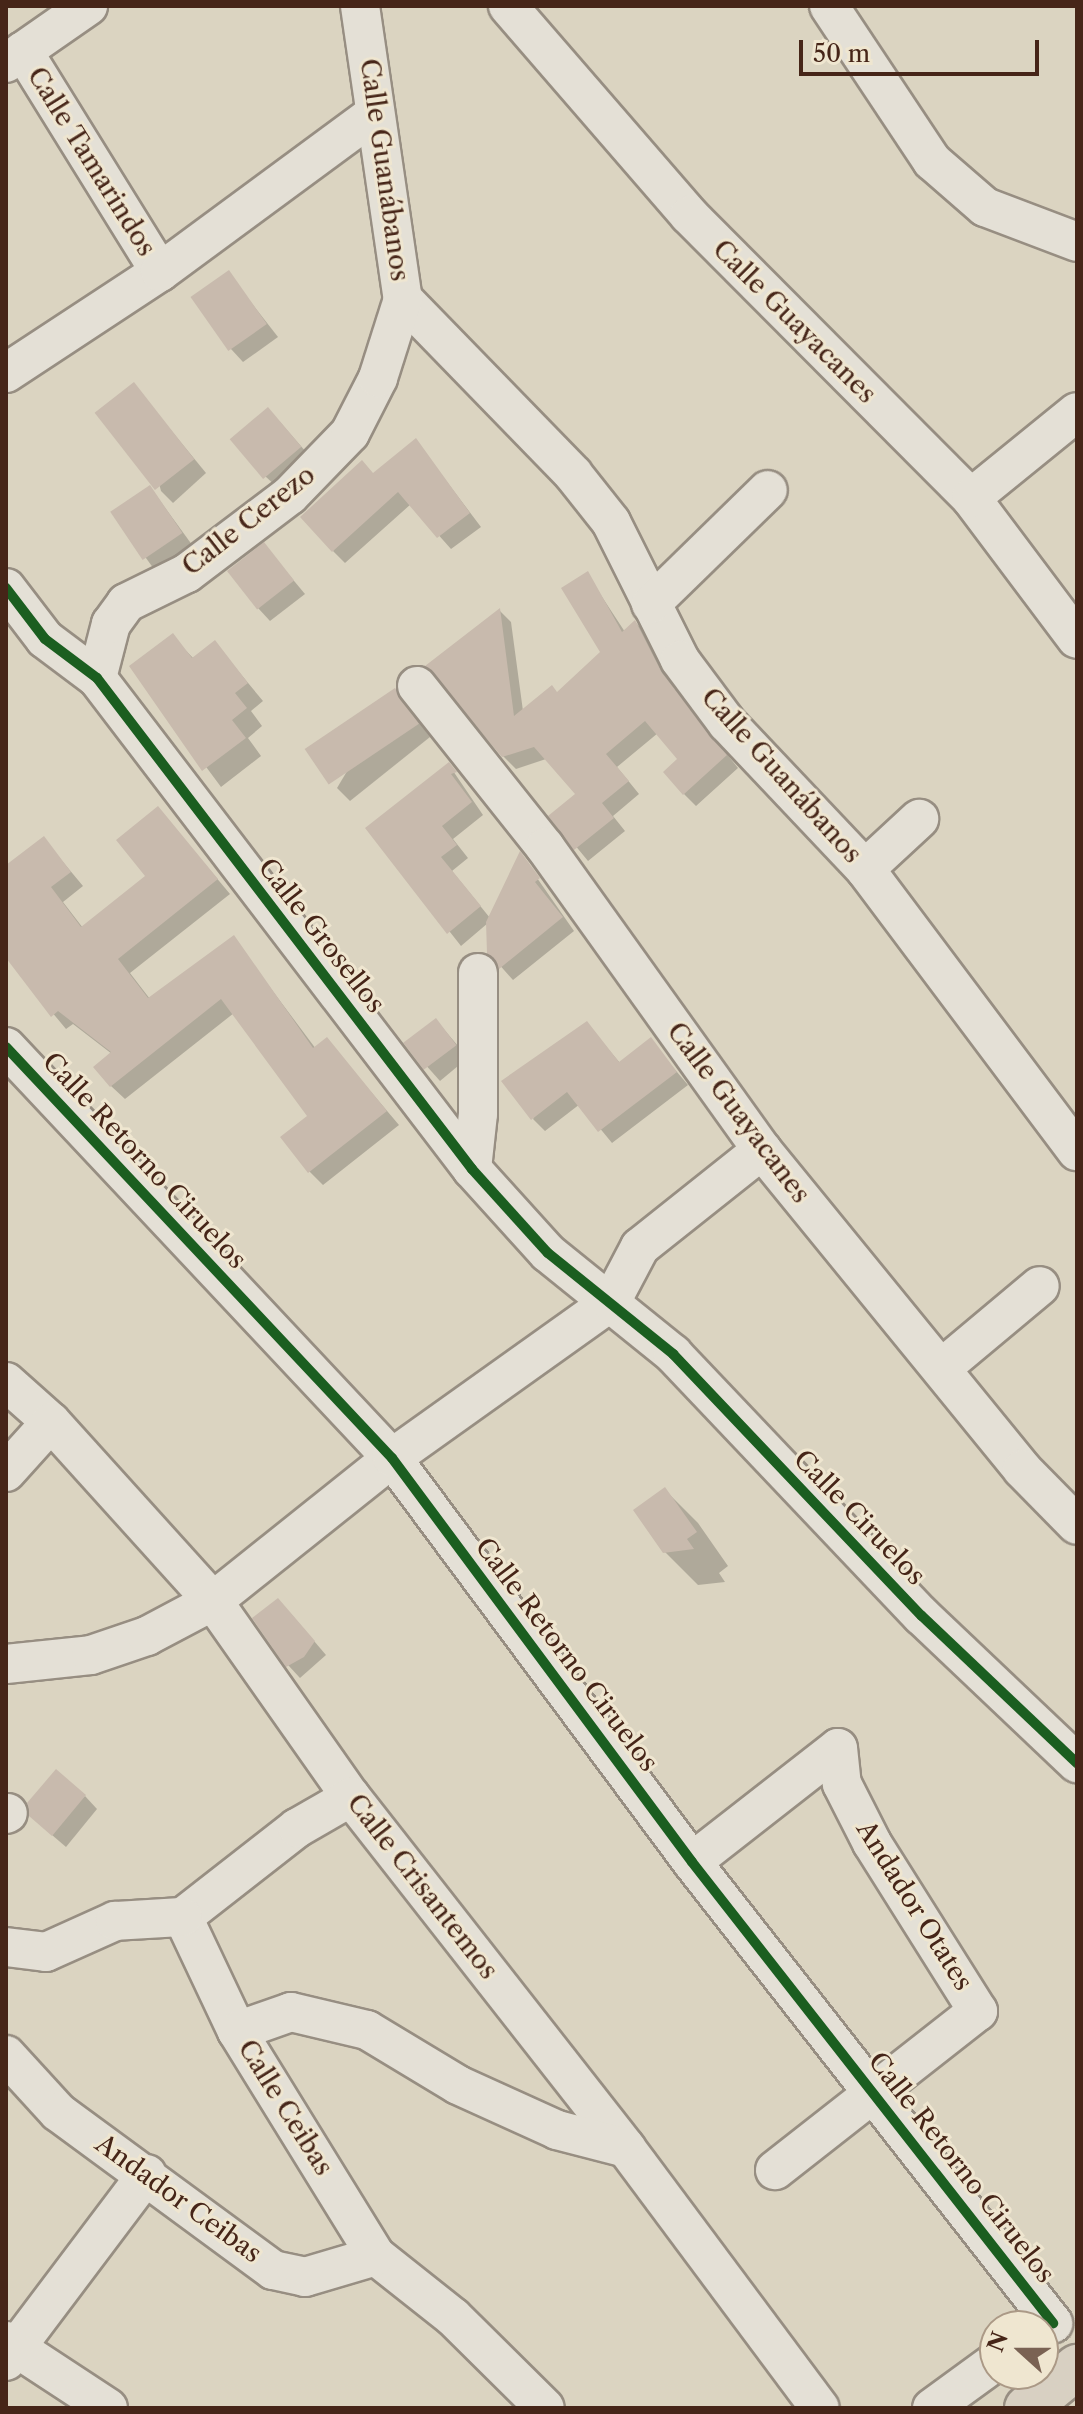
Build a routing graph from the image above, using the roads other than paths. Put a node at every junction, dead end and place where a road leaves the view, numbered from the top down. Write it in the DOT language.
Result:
graph roads {
  1 [pos="88,6"];
  2 [pos="360,6"];
  3 [pos="508,6"];
  4 [pos="829,6"];
  5 [pos="14,57"];
  6 [pos="374,114"];
  7 [pos="1077,242"];
  8 [pos="160,272"];
  9 [pos="403,299"];
  10 [pos="6,373"];
  11 [pos="1077,412"];
  12 [pos="768,490"];
  13 [pos="971,498"];
  14 [pos="6,588"];
  15 [pos="651,604"];
  16 [pos="1077,639"];
  17 [pos="97,678"];
  18 [pos="417,686"];
  19 [pos="919,819"];
  20 [pos="865,869"];
  21 [pos="478,973"];
  22 [pos="6,1047"];
  23 [pos="762,1150"];
  24 [pos="1077,1151"];
  25 [pos="472,1169"];
  26 [pos="1040,1286"];
  27 [pos="611,1302"];
  28 [pos="943,1367"];
  29 [pos="6,1382"];
  30 [pos="51,1422"];
  31 [pos="392,1458"];
  32 [pos="6,1472"];
  33 [pos="1077,1525"];
  34 [pos="213,1601"];
  35 [pos="6,1664"];
  36 [pos="1077,1763"];
  37 [pos="351,1797"];
  38 [pos="692,1862"];
  39 [pos="183,1917"];
  40 [pos="6,1947"];
  41 [pos="237,2031"];
  42 [pos="6,2055"];
  43 [pos="876,2094"];
  44 [pos="626,2148"];
  45 [pos="775,2170"];
  46 [pos="147,2174"];
  47 [pos="376,2256"];
  48 [pos="1050,2310"];
  49 [pos="9,2350"];
  50 [pos="1077,2367"];
  51 [pos="979,2374"];
  52 [pos="108,2408"];
  53 [pos="545,2408"];
  54 [pos="820,2408"];
  55 [pos="932,2408"];
  56 [pos="1027,2408"];
  1 -- 5 [label="street"];
  2 -- 6 [label="street, Calle Guanábanos"];
  3 -- 13 [label="street, Calle Guayacanes"];
  4 -- 7 [label="street"];
  5 -- 8 [label="street, Calle Tamarindos"];
  6 -- 8 [label="street, Calle Tamarindos"];
  6 -- 9 [label="street, Calle Guanábanos"];
  8 -- 10 [label="street, Calle Tamarindos"];
  9 -- 15 [label="street, Calle Guanábanos"];
  9 -- 17 [label="street, Calle Cerezo"];
  11 -- 13 [label="street"];
  12 -- 15 [label="street"];
  13 -- 16 [label="street, Calle Guayacanes"];
  14 -- 17 [label="street, Calle Grosellos"];
  15 -- 20 [label="street, Calle Guanábanos"];
  17 -- 25 [label="street, Calle Grosellos"];
  18 -- 23 [label="street, Calle Guayacanes"];
  19 -- 20 [label="street"];
  20 -- 24 [label="street, Calle Guanábanos"];
  21 -- 25 [label="street"];
  22 -- 31 [label="street, Calle Retorno Ciruelos"];
  23 -- 27 [label="street"];
  23 -- 28 [label="street, Calle Guayacanes"];
  25 -- 27 [label="street, Calle Grosellos"];
  26 -- 28 [label="street"];
  27 -- 31 [label="street"];
  27 -- 36 [label="street, Calle Ciruelos"];
  28 -- 33 [label="street, Calle Guayacanes"];
  29 -- 30 [label="street, Calle Crisantemos"];
  30 -- 32 [label="street"];
  30 -- 34 [label="street, Calle Crisantemos"];
  31 -- 34 [label="street"];
  31 -- 38 [label="street, Calle Retorno Ciruelos"];
  34 -- 35 [label="street"];
  34 -- 37 [label="street, Calle Crisantemos"];
  37 -- 39 [label="street"];
  37 -- 44 [label="street, Calle Crisantemos"];
  38 -- 43 [label="street, Calle Retorno Ciruelos"];
  38 -- 43 [label="street, Andador Otates"];
  39 -- 40 [label="street"];
  39 -- 41 [label="street, Calle Ceibas"];
  41 -- 44 [label="street"];
  41 -- 47 [label="street, Calle Ceibas"];
  42 -- 46 [label="street, Andador Ceibas"];
  43 -- 45 [label="street"];
  43 -- 48 [label="street, Calle Retorno Ciruelos"];
  44 -- 54 [label="street, Calle Crisantemos"];
  46 -- 47 [label="street, Andador Ceibas"];
  46 -- 49 [label="street"];
  47 -- 53 [label="street, Calle Ceibas"];
  49 -- 52 [label="street"];
  50 -- 56 [label="main road"];
  51 -- 55 [label="street"];
}
